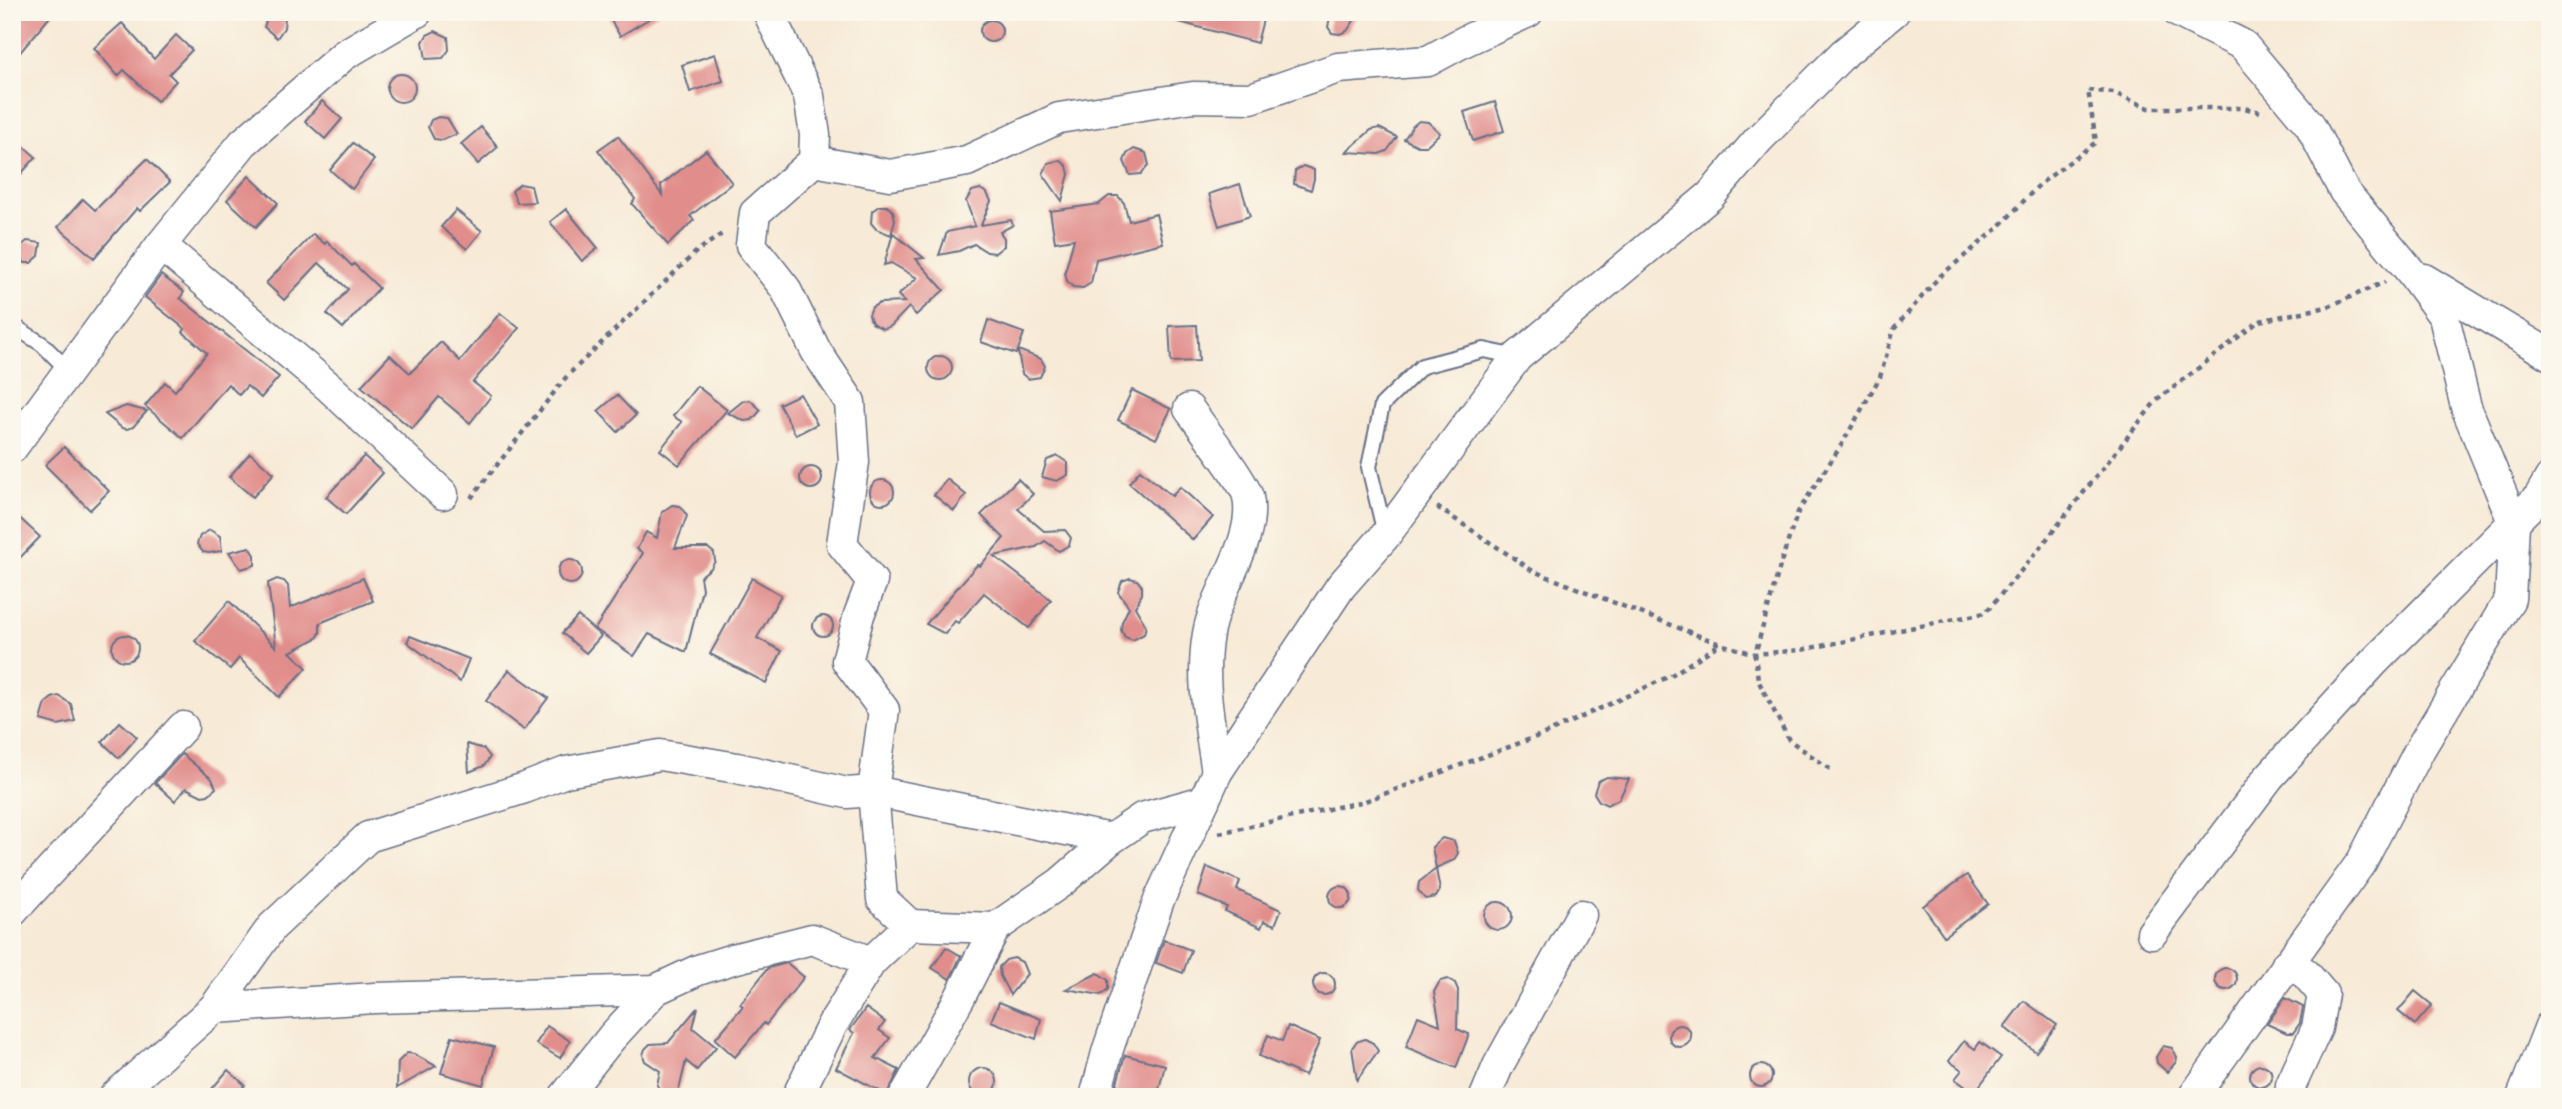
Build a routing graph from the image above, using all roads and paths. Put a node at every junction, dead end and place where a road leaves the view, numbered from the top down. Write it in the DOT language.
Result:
graph roads {
  1 [pos="417,12"];
  2 [pos="768,12"];
  3 [pos="1528,12"];
  4 [pos="1894,12"];
  5 [pos="2178,12"];
  6 [pos="2310,125"];
  7 [pos="814,161"];
  8 [pos="755,213"];
  9 [pos="161,245"];
  10 [pos="2411,272"];
  11 [pos="12,325"];
  12 [pos="2550,355"];
  13 [pos="1517,357"];
  14 [pos="68,370"];
  15 [pos="1189,409"];
  16 [pos="12,448"];
  17 [pos="2550,478"];
  18 [pos="1415,493"];
  19 [pos="443,494"];
  20 [pos="2514,524"];
  21 [pos="1385,536"];
  22 [pos="1720,644"];
  23 [pos="1755,654"];
  24 [pos="183,727"];
  25 [pos="1830,769"];
  26 [pos="1217,772"];
  27 [pos="873,792"];
  28 [pos="1204,801"];
  29 [pos="1111,839"];
  30 [pos="1188,839"];
  31 [pos="12,912"];
  32 [pos="1581,915"];
  33 [pos="910,925"];
  34 [pos="995,928"];
  35 [pos="2152,933"];
  36 [pos="871,961"];
  37 [pos="2287,964"];
  38 [pos="655,990"];
  39 [pos="214,1008"];
  40 [pos="2550,1026"];
  41 [pos="114,1097"];
  42 [pos="564,1097"];
  43 [pos="797,1097"];
  44 [pos="904,1097"];
  45 [pos="1095,1097"];
  46 [pos="1485,1097"];
  47 [pos="2193,1097"];
  48 [pos="2290,1097"];
  49 [pos="2522,1097"];
  1 -- 9 [label="street"];
  2 -- 7 [label="street"];
  3 -- 7 [label="street"];
  4 -- 13 [label="street"];
  5 -- 6 [label="street"];
  6 -- 10 [label="street"];
  6 -- 23 [label="path"];
  7 -- 8 [label="street"];
  8 -- 19 [label="path"];
  8 -- 27 [label="street"];
  9 -- 14 [label="street"];
  9 -- 19 [label="street"];
  10 -- 12 [label="street"];
  10 -- 20 [label="street"];
  10 -- 23 [label="path"];
  11 -- 14 [label="lane"];
  13 -- 18 [label="street"];
  13 -- 21 [label="lane"];
  14 -- 16 [label="street"];
  15 -- 26 [label="street"];
  17 -- 20 [label="street"];
  18 -- 21 [label="street"];
  18 -- 22 [label="path"];
  20 -- 35 [label="street"];
  20 -- 37 [label="street"];
  21 -- 26 [label="street"];
  22 -- 23 [label="path"];
  22 -- 30 [label="path"];
  23 -- 25 [label="path"];
  24 -- 31 [label="street"];
  26 -- 28 [label="street"];
  27 -- 29 [label="street"];
  27 -- 33 [label="street"];
  27 -- 39 [label="street"];
  28 -- 29 [label="street"];
  28 -- 30 [label="street"];
  29 -- 34 [label="street"];
  30 -- 45 [label="street"];
  32 -- 46 [label="street"];
  33 -- 34 [label="street"];
  33 -- 36 [label="street"];
  34 -- 44 [label="street"];
  36 -- 38 [label="street"];
  36 -- 43 [label="street"];
  37 -- 47 [label="street"];
  37 -- 48 [label="street"];
  38 -- 39 [label="street"];
  38 -- 42 [label="street"];
  39 -- 41 [label="street"];
  40 -- 49 [label="street"];
}
